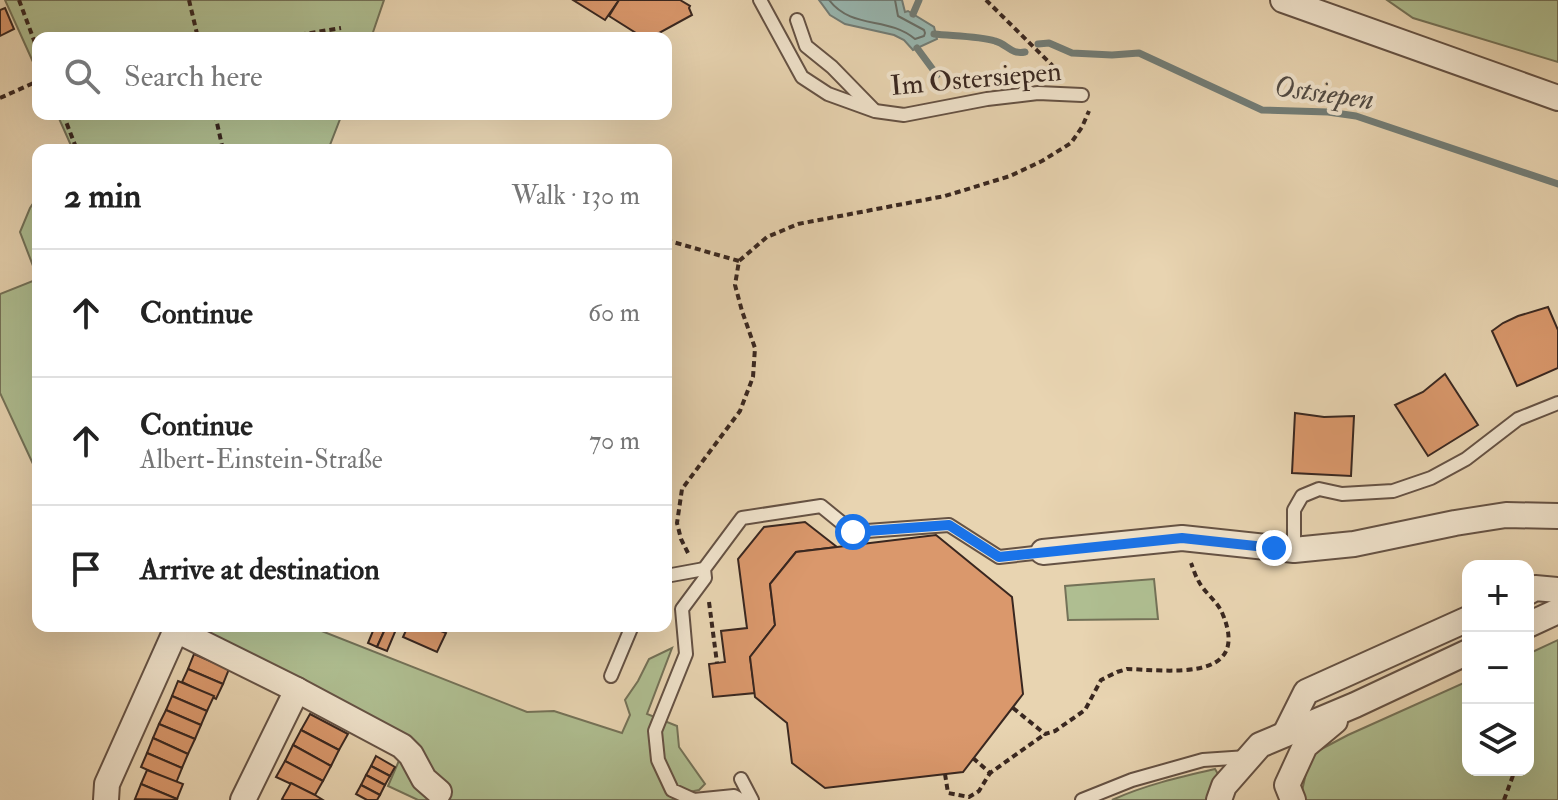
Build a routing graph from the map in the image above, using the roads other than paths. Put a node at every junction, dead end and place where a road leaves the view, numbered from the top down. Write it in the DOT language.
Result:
graph roads {
  1 [pos="760,0"];
  2 [pos="1283,0"];
  3 [pos="797,20"];
  4 [pos="1082,95"];
  5 [pos="1558,98"];
  6 [pos="875,111"];
  7 [pos="1558,403"];
  8 [pos="1558,516"];
  9 [pos="1294,550"];
  10 [pos="1043,552"];
  11 [pos="704,569"];
  12 [pos="672,575"];
  13 [pos="1534,589"];
  14 [pos="1558,590"];
  15 [pos="1558,611"];
  16 [pos="1462,622"];
  17 [pos="1534,622"];
  18 [pos="172,632"];
  19 [pos="182,632"];
  20 [pos="629,632"];
  21 [pos="1462,655"];
  22 [pos="611,676"];
  23 [pos="297,690"];
  24 [pos="1355,705"];
  25 [pos="1285,734"];
  26 [pos="1250,757"];
  27 [pos="741,779"];
  28 [pos="439,792"];
  29 [pos="106,800"];
  30 [pos="243,800"];
  31 [pos="741,800"];
  32 [pos="752,800"];
  33 [pos="1082,800"];
  34 [pos="1219,800"];
  35 [pos="1293,800"];
  1 -- 6 [label="lane, Im Ostersiepen"];
  2 -- 5 [label="street"];
  3 -- 6 [label="lane, Im Ostersiepen"];
  4 -- 6 [label="lane, Im Ostersiepen"];
  7 -- 9 [label="lane"];
  8 -- 9 [label="street"];
  9 -- 10 [label="street"];
  10 -- 11 [label="lane"];
  11 -- 12 [label="lane"];
  11 -- 31 [label="lane"];
  13 -- 14 [label="street"];
  15 -- 17 [label="street"];
  16 -- 25 [label="street"];
  18 -- 29 [label="street"];
  19 -- 23 [label="street"];
  20 -- 22 [label="lane"];
  21 -- 24 [label="street"];
  23 -- 28 [label="street"];
  23 -- 30 [label="street"];
  24 -- 25 [label="street"];
  24 -- 35 [label="street"];
  25 -- 26 [label="street"];
  26 -- 33 [label="lane"];
  26 -- 34 [label="street"];
  27 -- 32 [label="lane"];
}
